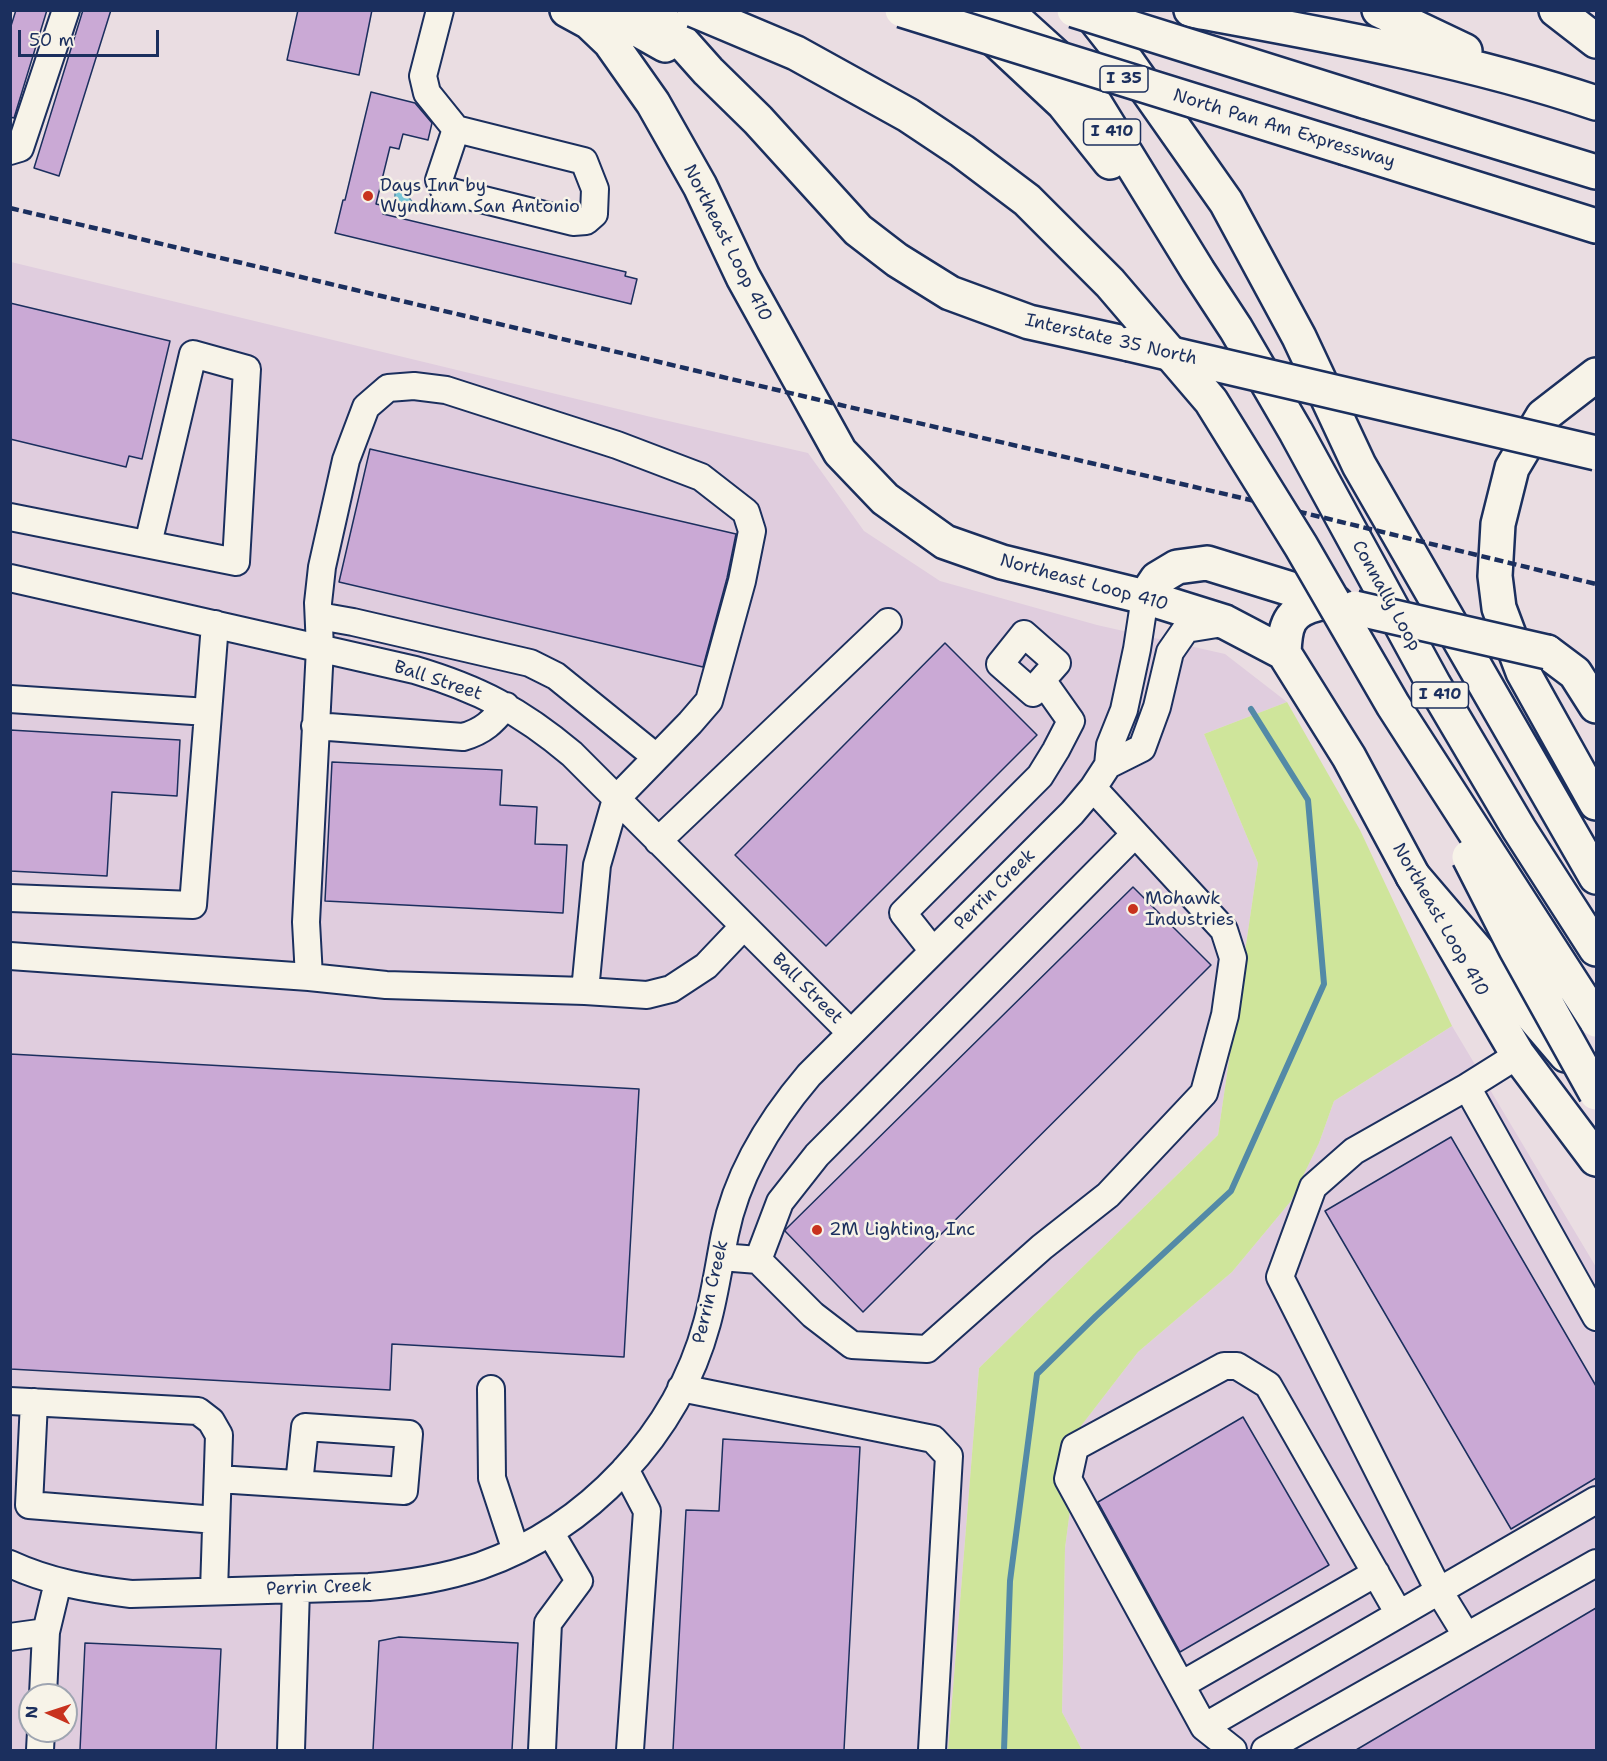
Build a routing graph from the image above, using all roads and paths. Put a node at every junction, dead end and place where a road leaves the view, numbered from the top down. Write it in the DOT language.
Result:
graph roads {
  1 [pos="66,10"];
  2 [pos="440,10"];
  3 [pos="567,10"];
  4 [pos="603,10"];
  5 [pos="647,10"];
  6 [pos="694,10"];
  7 [pos="902,10"];
  8 [pos="961,10"];
  9 [pos="1005,10"];
  10 [pos="1074,10"];
  11 [pos="1088,10"];
  12 [pos="1191,10"];
  13 [pos="1379,10"];
  14 [pos="1556,10"];
  15 [pos="1596,41"];
  16 [pos="708,71"];
  17 [pos="1555,89"];
  18 [pos="1596,103"];
  19 [pos="456,129"];
  20 [pos="10,151"];
  21 [pos="1596,172"];
  22 [pos="1596,226"];
  23 [pos="1198,271"];
  24 [pos="1596,375"];
  25 [pos="1296,432"];
  26 [pos="1596,453"];
  27 [pos="10,517"];
  28 [pos="148,544"];
  29 [pos="10,578"];
  30 [pos="1145,597"];
  31 [pos="1342,605"];
  32 [pos="319,616"];
  33 [pos="888,622"];
  34 [pos="1225,622"];
  35 [pos="215,624"];
  36 [pos="320,648"];
  37 [pos="1284,653"];
  38 [pos="1042,680"];
  39 [pos="10,699"];
  40 [pos="1393,705"];
  41 [pos="506,706"];
  42 [pos="1596,706"];
  43 [pos="208,712"];
  44 [pos="315,726"];
  45 [pos="656,757"];
  46 [pos="1108,765"];
  47 [pos="1093,788"];
  48 [pos="616,799"];
  49 [pos="1596,804"];
  50 [pos="1136,834"];
  51 [pos="658,841"];
  52 [pos="1413,876"];
  53 [pos="1596,877"];
  54 [pos="10,898"];
  55 [pos="744,926"];
  56 [pos="1596,949"];
  57 [pos="933,951"];
  58 [pos="10,956"];
  59 [pos="309,977"];
  60 [pos="585,991"];
  61 [pos="1596,1020"];
  62 [pos="1596,1025"];
  63 [pos="851,1033"];
  64 [pos="1518,1055"];
  65 [pos="1467,1087"];
  66 [pos="1596,1091"];
  67 [pos="1596,1159"];
  68 [pos="721,1257"];
  69 [pos="758,1260"];
  70 [pos="1596,1317"];
  71 [pos="681,1388"];
  72 [pos="491,1389"];
  73 [pos="22,1401"];
  74 [pos="625,1469"];
  75 [pos="218,1479"];
  76 [pos="299,1484"];
  77 [pos="1596,1500"];
  78 [pos="216,1520"];
  79 [pos="550,1532"];
  80 [pos="516,1551"];
  81 [pos="1596,1563"];
  82 [pos="10,1564"];
  83 [pos="1376,1574"];
  84 [pos="58,1582"];
  85 [pos="296,1589"];
  86 [pos="214,1591"];
  87 [pos="1439,1591"];
  88 [pos="1399,1614"];
  89 [pos="46,1632"];
  90 [pos="1466,1635"];
  91 [pos="10,1637"];
  92 [pos="44,1683"];
  93 [pos="1181,1685"];
  94 [pos="1204,1727"];
  95 [pos="291,1750"];
  96 [pos="542,1750"];
  97 [pos="630,1750"];
  98 [pos="932,1750"];
  99 [pos="1233,1750"];
  100 [pos="1265,1750"];
  1 -- 20 [label="street"];
  2 -- 19 [label="street"];
  3 -- 30 [label="main road, Northeast Loop 410"];
  4 -- 16 [label="main road, Interstate 35 North"];
  5 -- 16 [label="main road, Interstate 35 North"];
  6 -- 40 [label="main road, bridge"];
  7 -- 22 [label="main road, North Pan Am Expressway / I 35, bridge"];
  8 -- 23 [label="main road"];
  9 -- 23 [label="main road, I 410"];
  10 -- 21 [label="main road, bridge"];
  11 -- 53 [label="main road"];
  12 -- 17 [label="main road"];
  13 -- 17 [label="main road"];
  14 -- 15 [label="main road"];
  16 -- 26 [label="main road, Interstate 35 North, bridge"];
  17 -- 18 [label="main road"];
  19 -- 19 [label="street"];
  23 -- 25 [label="main road, Connally Loop / I 410"];
  24 -- 49 [label="main road"];
  25 -- 56 [label="main road, Connally Loop / I 410"];
  25 -- 62 [label="main road"];
  27 -- 28 [label="street"];
  28 -- 28 [label="street"];
  29 -- 35 [label="street, Ball Street"];
  30 -- 31 [label="main road"];
  30 -- 34 [label="main road, Northeast Loop 410"];
  30 -- 46 [label="street, Perrin Creek"];
  31 -- 37 [label="main road"];
  31 -- 42 [label="main road, bridge"];
  32 -- 36 [label="street"];
  32 -- 45 [label="street"];
  32 -- 45 [label="street"];
  33 -- 51 [label="street"];
  34 -- 37 [label="main road, Northeast Loop 410"];
  34 -- 46 [label="street"];
  35 -- 36 [label="street, Ball Street"];
  35 -- 43 [label="street"];
  36 -- 41 [label="street, Ball Street"];
  36 -- 44 [label="street"];
  37 -- 52 [label="main road, Northeast Loop 410"];
  38 -- 57 [label="street"];
  39 -- 43 [label="street"];
  40 -- 61 [label="main road, bridge"];
  40 -- 66 [label="main road, bridge"];
  41 -- 44 [label="street"];
  41 -- 48 [label="street, Ball Street"];
  43 -- 54 [label="street"];
  44 -- 59 [label="street"];
  45 -- 48 [label="street"];
  46 -- 47 [label="street, Perrin Creek"];
  47 -- 50 [label="street"];
  47 -- 57 [label="street, Perrin Creek"];
  48 -- 51 [label="street, Ball Street"];
  48 -- 60 [label="street"];
  50 -- 69 [label="street"];
  50 -- 69 [label="street"];
  51 -- 55 [label="street, Ball Street"];
  52 -- 64 [label="main road, Northeast Loop 410"];
  52 -- 66 [label="main road"];
  55 -- 60 [label="street"];
  55 -- 63 [label="street, Ball Street"];
  57 -- 63 [label="street, Perrin Creek"];
  58 -- 59 [label="street"];
  59 -- 60 [label="street"];
  63 -- 68 [label="street, Perrin Creek"];
  64 -- 65 [label="street"];
  64 -- 67 [label="main road, Northeast Loop 410"];
  65 -- 70 [label="street"];
  65 -- 87 [label="street"];
  68 -- 69 [label="street"];
  68 -- 71 [label="street, Perrin Creek"];
  71 -- 74 [label="street, Perrin Creek"];
  71 -- 98 [label="street"];
  72 -- 80 [label="street"];
  73 -- 75 [label="street"];
  73 -- 78 [label="street"];
  74 -- 79 [label="street, Perrin Creek"];
  74 -- 97 [label="street"];
  75 -- 76 [label="street"];
  75 -- 78 [label="street"];
  76 -- 76 [label="street"];
  77 -- 87 [label="street"];
  78 -- 86 [label="street"];
  79 -- 80 [label="street, Perrin Creek"];
  79 -- 96 [label="street"];
  80 -- 85 [label="street, Perrin Creek"];
  81 -- 90 [label="street"];
  82 -- 84 [label="street, Perrin Creek"];
  83 -- 88 [label="street"];
  83 -- 93 [label="street"];
  83 -- 93 [label="street"];
  84 -- 86 [label="street, Perrin Creek"];
  84 -- 89 [label="street"];
  85 -- 86 [label="street, Perrin Creek"];
  85 -- 95 [label="street"];
  87 -- 88 [label="street"];
  87 -- 90 [label="street"];
  88 -- 94 [label="street"];
  89 -- 91 [label="street"];
  89 -- 92 [label="street"];
  90 -- 100 [label="street"];
  93 -- 94 [label="street"];
  94 -- 99 [label="street"];
}
